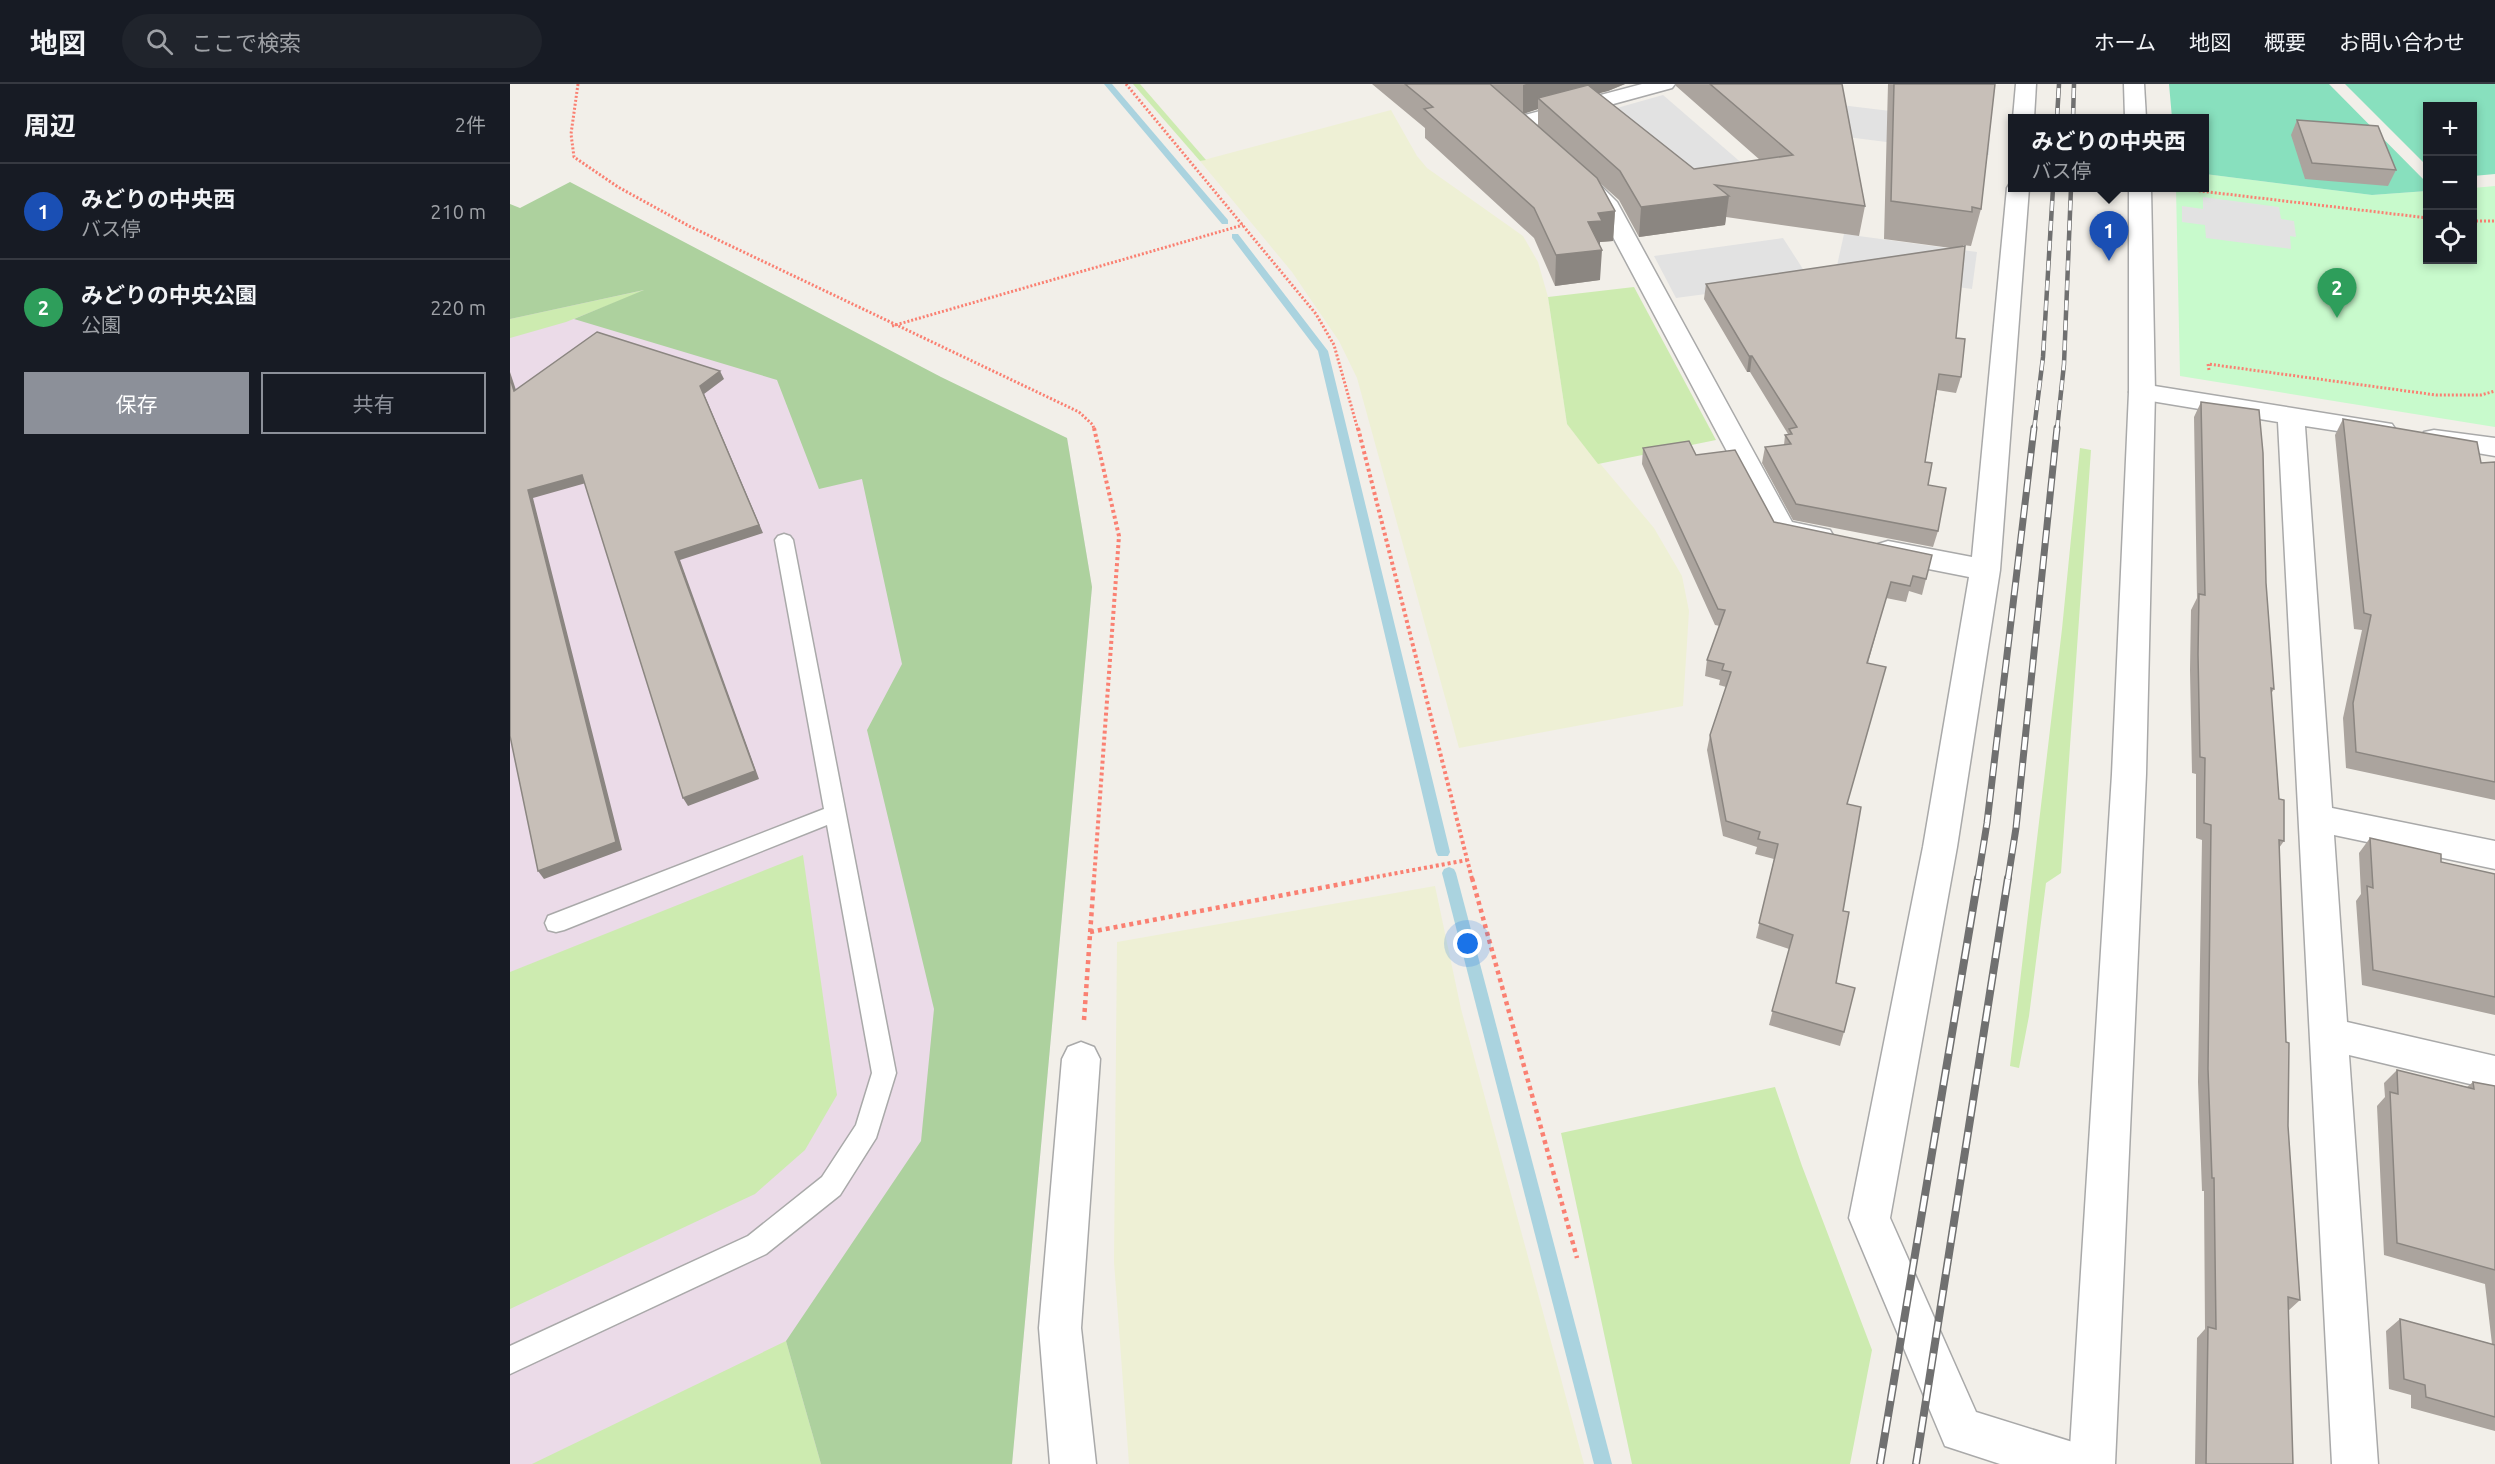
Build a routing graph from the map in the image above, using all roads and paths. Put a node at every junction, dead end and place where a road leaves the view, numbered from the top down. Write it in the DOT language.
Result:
graph roads {
  1 [pos="578,84"];
  2 [pos="1126,84"];
  3 [pos="1665,84"];
  4 [pos="2026,84"];
  5 [pos="2134,84"];
  6 [pos="2024,114"];
  7 [pos="2136,114"];
  8 [pos="1519,125"];
  9 [pos="1571,171"];
  10 [pos="2019,192"];
  11 [pos="2140,192"];
  12 [pos="2205,192"];
  13 [pos="2423,218"];
  14 [pos="2477,221"];
  15 [pos="2495,221"];
  16 [pos="1243,225"];
  17 [pos="892,326"];
  18 [pos="2209,372"];
  19 [pos="2495,391"];
  20 [pos="2142,392"];
  21 [pos="2292,416"];
  22 [pos="2495,447"];
  23 [pos="784,540"];
  24 [pos="1984,570"];
  25 [pos="835,813"];
  26 [pos="2317,818"];
  27 [pos="2495,855"];
  28 [pos="1467,860"];
  29 [pos="556,923"];
  30 [pos="1090,932"];
  31 [pos="2328,1034"];
  32 [pos="1081,1059"];
  33 [pos="2495,1073"];
  34 [pos="1577,1257"];
  35 [pos="510,1360"];
  36 [pos="1073,1464"];
  37 [pos="2076,1464"];
  38 [pos="2092,1464"];
  39 [pos="2355,1464"];
  1 -- 17 [label="path"];
  2 -- 16 [label="path"];
  3 -- 8 [label="street"];
  4 -- 6 [label="street"];
  5 -- 7 [label="street"];
  9 -- 24 [label="street"];
  10 -- 24 [label="street"];
  11 -- 20 [label="street"];
  12 -- 13 [label="path"];
  14 -- 15 [label="path"];
  16 -- 17 [label="path"];
  16 -- 28 [label="path"];
  17 -- 30 [label="path"];
  18 -- 19 [label="path"];
  20 -- 21 [label="street"];
  20 -- 38 [label="street"];
  21 -- 22 [label="street"];
  21 -- 26 [label="street"];
  23 -- 25 [label="lane"];
  24 -- 37 [label="street"];
  25 -- 29 [label="lane"];
  25 -- 35 [label="lane"];
  26 -- 27 [label="street"];
  26 -- 31 [label="street"];
  28 -- 30 [label="path"];
  28 -- 34 [label="path"];
  30 -- 32 [label="path"];
  31 -- 33 [label="street"];
  31 -- 39 [label="street"];
  32 -- 36 [label="street"];
}
